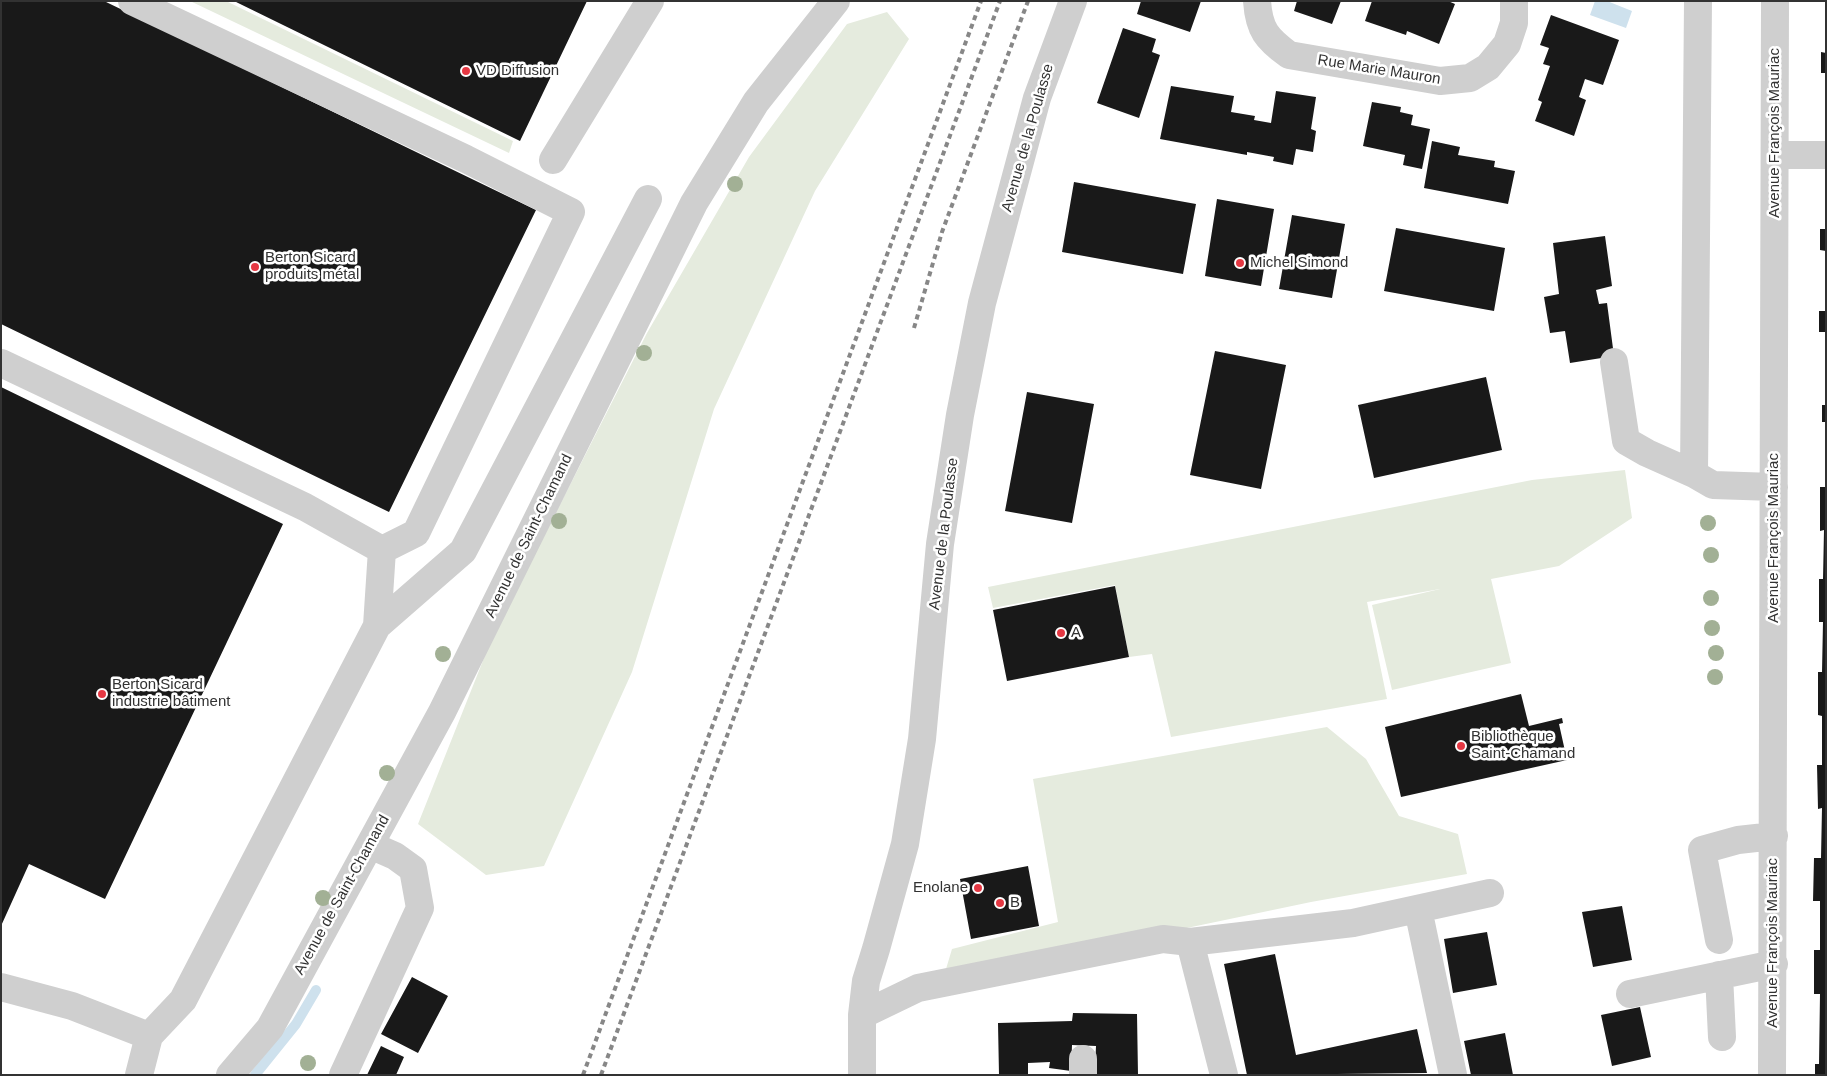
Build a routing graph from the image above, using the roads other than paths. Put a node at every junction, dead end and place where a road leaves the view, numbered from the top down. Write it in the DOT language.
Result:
graph roads {
  1 [pos="132,1"];
  2 [pos="650,1"];
  3 [pos="836,1"];
  4 [pos="1073,1"];
  5 [pos="1257,1"];
  6 [pos="1514,1"];
  7 [pos="1698,1"];
  8 [pos="1776,1"];
  9 [pos="1775,155"];
  10 [pos="1826,155"];
  11 [pos="553,160"];
  12 [pos="648,199"];
  13 [pos="1614,362"];
  14 [pos="1,363"];
  15 [pos="1694,474"];
  16 [pos="1774,487"];
  17 [pos="382,550"];
  18 [pos="377,626"];
  19 [pos="1774,836"];
  20 [pos="370,845"];
  21 [pos="1490,893"];
  22 [pos="1418,909"];
  23 [pos="1719,940"];
  24 [pos="1190,942"];
  25 [pos="1774,964"];
  26 [pos="1719,975"];
  27 [pos="1,987"];
  28 [pos="1630,994"];
  29 [pos="862,1015"];
  30 [pos="149,1036"];
  31 [pos="1722,1037"];
  32 [pos="139,1075"];
  33 [pos="230,1075"];
  34 [pos="343,1075"];
  35 [pos="862,1075"];
  36 [pos="1224,1075"];
  37 [pos="1453,1075"];
  38 [pos="1772,1075"];
  1 -- 17 [label="street"];
  2 -- 11 [label="street"];
  3 -- 20 [label="street, Avenue de Saint-Chamand"];
  4 -- 29 [label="street, Avenue de la Poulasse"];
  5 -- 6 [label="street, Rue Marie Mauron"];
  7 -- 15 [label="street"];
  8 -- 9 [label="street, Avenue François Mauriac"];
  9 -- 10 [label="street"];
  9 -- 16 [label="street, Avenue François Mauriac"];
  12 -- 18 [label="street"];
  13 -- 15 [label="street"];
  14 -- 17 [label="street"];
  15 -- 16 [label="street"];
  16 -- 19 [label="street, Avenue François Mauriac"];
  17 -- 18 [label="street"];
  18 -- 30 [label="street"];
  19 -- 23 [label="street"];
  19 -- 25 [label="street, Avenue François Mauriac"];
  20 -- 33 [label="street, Avenue de Saint-Chamand"];
  20 -- 34 [label="street"];
  21 -- 22 [label="street"];
  22 -- 24 [label="street"];
  22 -- 37 [label="street"];
  24 -- 29 [label="street"];
  24 -- 36 [label="street"];
  25 -- 26 [label="street"];
  25 -- 38 [label="street, Avenue François Mauriac"];
  26 -- 28 [label="street"];
  26 -- 31 [label="street"];
  27 -- 30 [label="street"];
  29 -- 35 [label="street, Avenue de la Poulasse"];
  30 -- 32 [label="street"];
}
